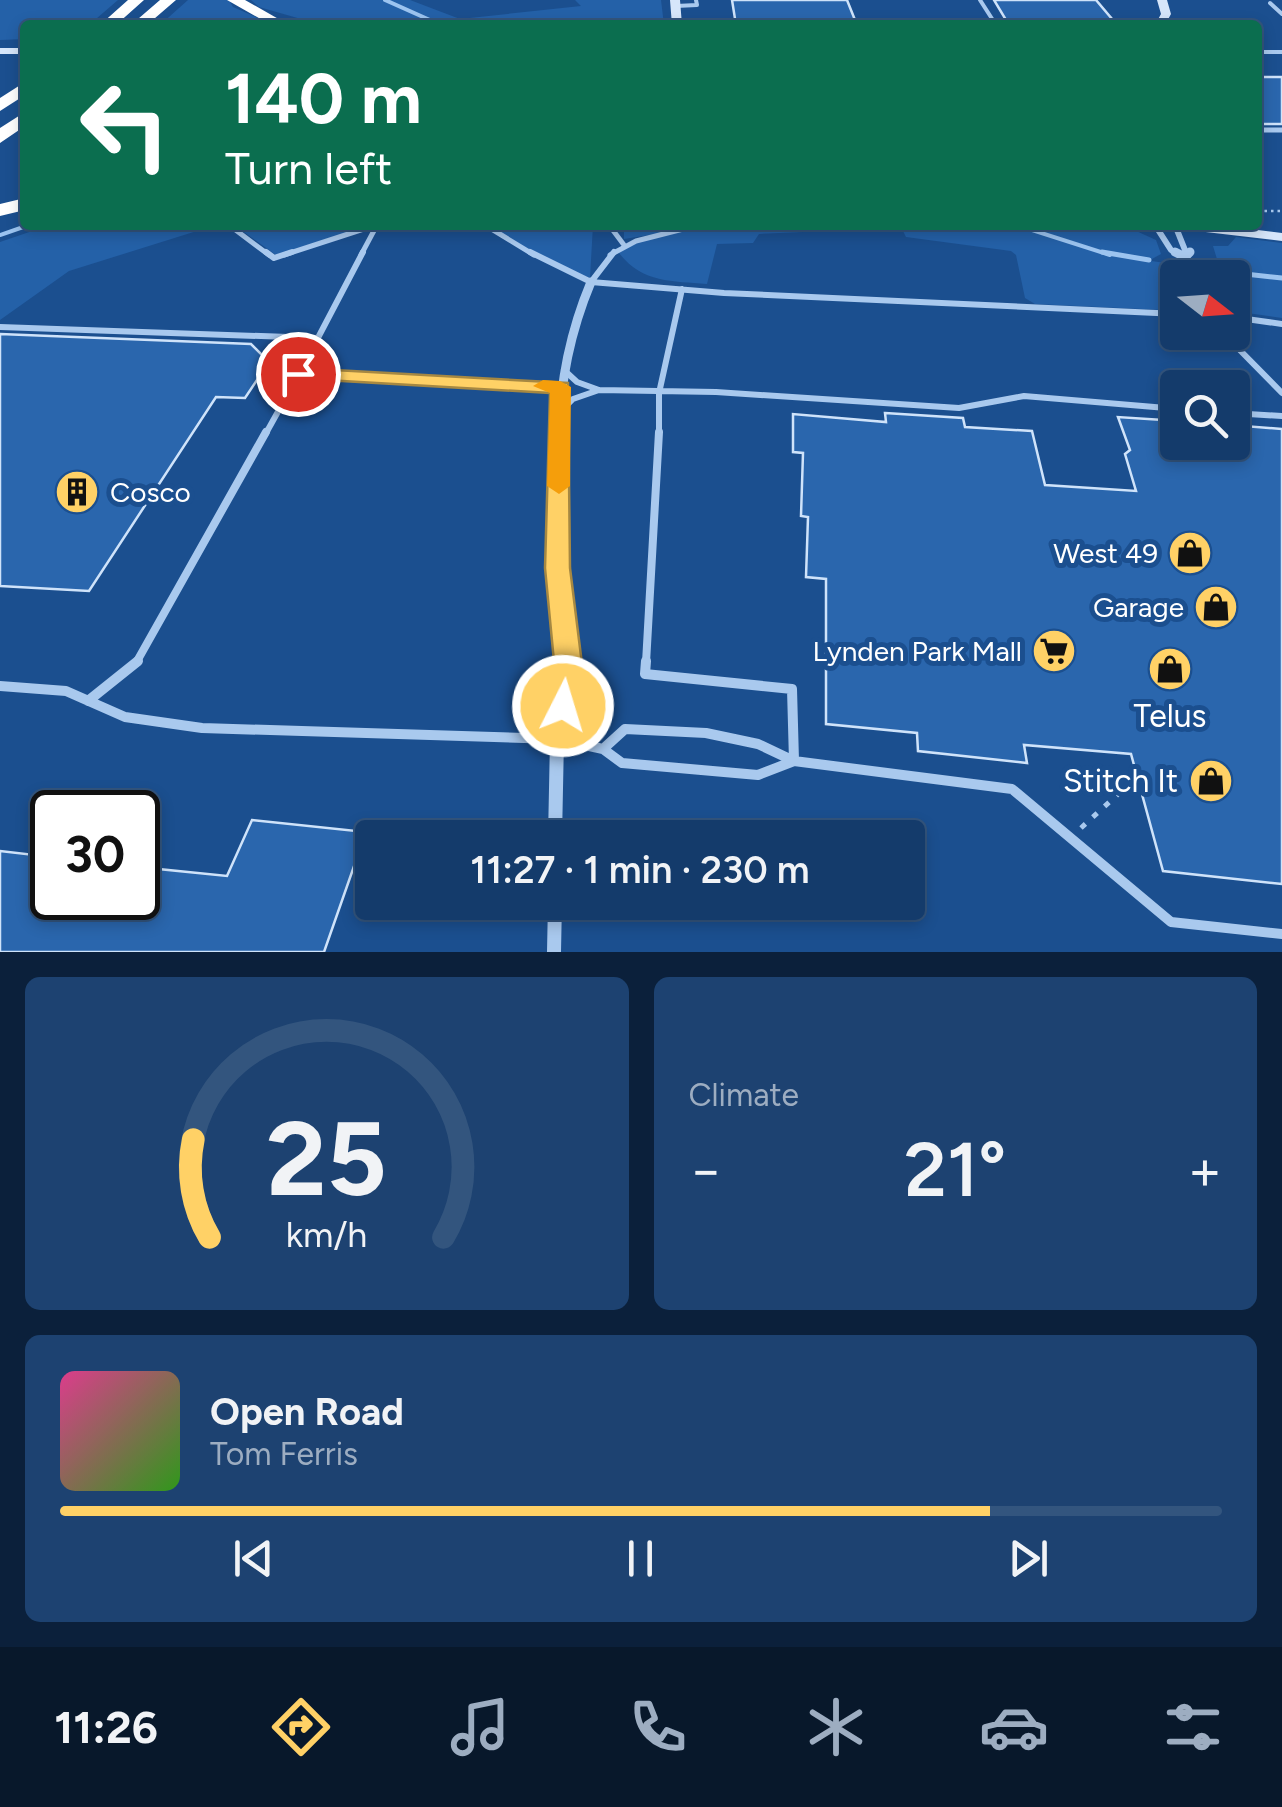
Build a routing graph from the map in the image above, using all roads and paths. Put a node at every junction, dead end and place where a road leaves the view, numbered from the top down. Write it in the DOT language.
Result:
graph roads {
  1 [pos="127,0"];
  2 [pos="137,0"];
  3 [pos="170,0"];
  4 [pos="234,0"];
  5 [pos="696,0"];
  6 [pos="675,3"];
  7 [pos="1270,3"];
  8 [pos="1282,14"];
  9 [pos="110,20"];
  10 [pos="112,20"];
  11 [pos="144,20"];
  12 [pos="272,20"];
  13 [pos="20,91"];
  14 [pos="0,106"];
  15 [pos="20,121"];
  16 [pos="0,138"];
  17 [pos="236,230"];
  18 [pos="361,230"];
  19 [pos="374,230"];
  20 [pos="493,230"];
  21 [pos="613,230"];
  22 [pos="679,230"];
  23 [pos="1159,230"];
  24 [pos="1180,230"];
  25 [pos="1221,230"];
  26 [pos="1282,237"];
  27 [pos="624,244"];
  28 [pos="1185,257"];
  29 [pos="1186,260"];
  30 [pos="591,282"];
  31 [pos="682,289"];
  32 [pos="1160,316"];
  33 [pos="1250,319"];
  34 [pos="1282,324"];
  35 [pos="0,326"];
  36 [pos="317,338"];
  37 [pos="1240,350"];
  38 [pos="564,370"];
  39 [pos="298,374"];
  40 [pos="560,387"];
  41 [pos="599,390"];
  42 [pos="659,393"];
  43 [pos="1282,393"];
  44 [pos="1160,407"];
  45 [pos="560,413"];
  46 [pos="1250,414"];
  47 [pos="1282,416"];
  48 [pos="0,686"];
  49 [pos="88,701"];
  50 [pos="557,739"];
  51 [pos="603,749"];
  52 [pos="794,761"];
  53 [pos="1129,784"];
  54 [pos="555,820"];
  55 [pos="1070,838"];
  56 [pos="555,920"];
  57 [pos="1282,934"];
  58 [pos="554,952"];
  1 -- 9 [label="highway"];
  2 -- 10 [label="highway"];
  3 -- 11 [label="highway"];
  4 -- 12 [label="highway"];
  5 -- 6 [label="lane"];
  7 -- 8 [label="lane"];
  13 -- 14 [label="highway"];
  15 -- 16 [label="highway"];
  17 -- 18 [label="lane"];
  19 -- 36 [label="lane"];
  20 -- 30 [label="lane"];
  21 -- 27 [label="lane"];
  22 -- 27 [label="lane"];
  23 -- 28 [label="street"];
  24 -- 28 [label="street"];
  25 -- 26 [label="street"];
  27 -- 30 [label="lane"];
  28 -- 29 [label="lane"];
  30 -- 31 [label="lane"];
  30 -- 38 [label="street"];
  31 -- 32 [label="lane"];
  31 -- 42 [label="lane"];
  33 -- 34 [label="lane"];
  35 -- 36 [label="lane"];
  36 -- 39 [label="lane"];
  37 -- 43 [label="lane"];
  38 -- 40 [label="street"];
  38 -- 41 [label="lane"];
  39 -- 40 [label="lane"];
  39 -- 49 [label="lane"];
  40 -- 45 [label="street"];
  41 -- 42 [label="lane"];
  41 -- 45 [label="lane"];
  42 -- 44 [label="lane"];
  42 -- 52 [label="lane"];
  45 -- 50 [label="street"];
  46 -- 47 [label="lane"];
  48 -- 49 [label="lane"];
  49 -- 50 [label="lane"];
  50 -- 51 [label="lane"];
  50 -- 54 [label="street"];
  51 -- 52 [label="lane"];
  51 -- 52 [label="lane"];
  52 -- 55 [label="lane"];
  53 -- 55 [label="path"];
  55 -- 57 [label="lane"];
  56 -- 58 [label="street"];
}
